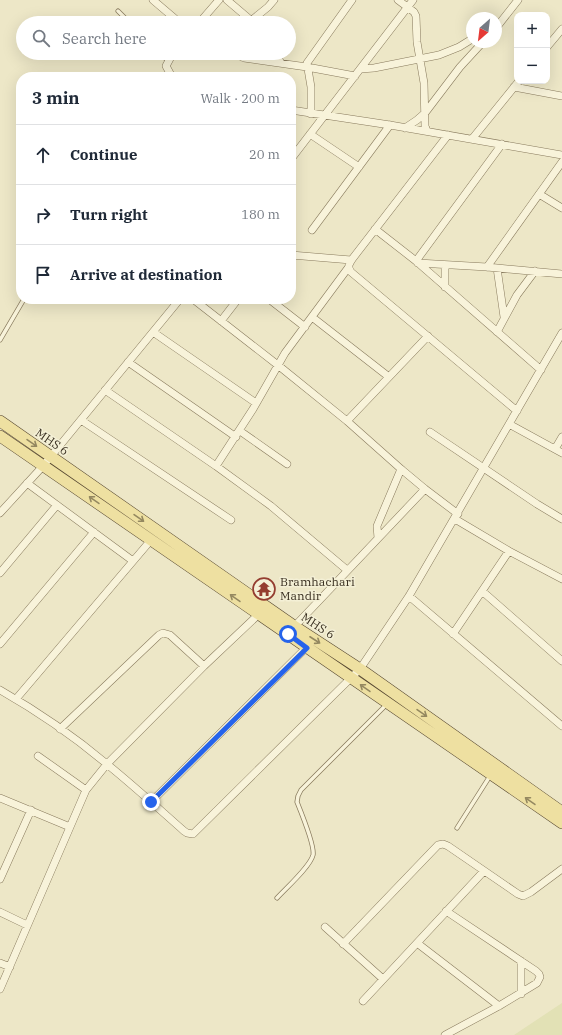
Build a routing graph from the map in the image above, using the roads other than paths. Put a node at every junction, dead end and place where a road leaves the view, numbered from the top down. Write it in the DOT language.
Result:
graph roads {
  1 [pos="153,0"];
  2 [pos="219,0"];
  3 [pos="227,0"];
  4 [pos="274,0"];
  5 [pos="352,0"];
  6 [pos="398,0"];
  7 [pos="413,0"];
  8 [pos="518,0"];
  9 [pos="408,7"];
  10 [pos="118,11"];
  11 [pos="123,16"];
  12 [pos="172,16"];
  13 [pos="207,16"];
  14 [pos="247,16"];
  15 [pos="258,16"];
  16 [pos="502,20"];
  17 [pos="562,29"];
  18 [pos="466,43"];
  19 [pos="550,43"];
  20 [pos="477,48"];
  21 [pos="420,59"];
  22 [pos="259,60"];
  23 [pos="279,60"];
  24 [pos="168,61"];
  25 [pos="281,63"];
  26 [pos="307,67"];
  27 [pos="361,69"];
  28 [pos="169,72"];
  29 [pos="355,76"];
  30 [pos="516,84"];
  31 [pos="514,87"];
  32 [pos="562,96"];
  33 [pos="296,111"];
  34 [pos="425,113"];
  35 [pos="311,114"];
  36 [pos="325,116"];
  37 [pos="390,125"];
  38 [pos="405,128"];
  39 [pos="427,132"];
  40 [pos="310,134"];
  41 [pos="448,135"];
  42 [pos="472,139"];
  43 [pos="502,144"];
  44 [pos="296,152"];
  45 [pos="562,155"];
  46 [pos="562,162"];
  47 [pos="359,167"];
  48 [pos="539,194"];
  49 [pos="562,208"];
  50 [pos="375,229"];
  51 [pos="312,230"];
  52 [pos="296,255"];
  53 [pos="351,260"];
  54 [pos="417,262"];
  55 [pos="445,265"];
  56 [pos="487,267"];
  57 [pos="348,268"];
  58 [pos="497,268"];
  59 [pos="535,271"];
  60 [pos="562,274"];
  61 [pos="445,287"];
  62 [pos="21,304"];
  63 [pos="176,304"];
  64 [pos="199,304"];
  65 [pos="234,304"];
  66 [pos="275,304"];
  67 [pos="312,317"];
  68 [pos="504,317"];
  69 [pos="221,321"];
  70 [pos="305,327"];
  71 [pos="153,332"];
  72 [pos="497,332"];
  73 [pos="562,333"];
  74 [pos="428,336"];
  75 [pos="0,340"];
  76 [pos="554,346"];
  77 [pos="562,349"];
  78 [pos="128,362"];
  79 [pos="279,366"];
  80 [pos="541,370"];
  81 [pos="389,377"];
  82 [pos="105,390"];
  83 [pos="256,403"];
  84 [pos="517,411"];
  85 [pos="81,420"];
  86 [pos="0,421"];
  87 [pos="347,421"];
  88 [pos="509,424"];
  89 [pos="430,432"];
  90 [pos="238,434"];
  91 [pos="0,436"];
  92 [pos="562,437"];
  93 [pos="555,449"];
  94 [pos="562,453"];
  95 [pos="51,456"];
  96 [pos="288,464"];
  97 [pos="43,466"];
  98 [pos="216,466"];
  99 [pos="401,469"];
  100 [pos="484,469"];
  101 [pos="27,483"];
  102 [pos="425,489"];
  103 [pos="57,505"];
  104 [pos="0,513"];
  105 [pos="457,516"];
  106 [pos="562,519"];
  107 [pos="231,520"];
  108 [pos="94,532"];
  109 [pos="378,538"];
  110 [pos="151,540"];
  111 [pos="509,551"];
  112 [pos="133,561"];
  113 [pos="347,570"];
  114 [pos="0,573"];
  115 [pos="562,579"];
  116 [pos="482,591"];
  117 [pos="409,596"];
  118 [pos="258,614"];
  119 [pos="291,630"];
  120 [pos="453,634"];
  121 [pos="0,644"];
  122 [pos="307,648"];
  123 [pos="562,661"];
  124 [pos="204,666"];
  125 [pos="360,669"];
  126 [pos="352,678"];
  127 [pos="0,690"];
  128 [pos="16,699"];
  129 [pos="388,703"];
  130 [pos="562,726"];
  131 [pos="60,729"];
  132 [pos="38,756"];
  133 [pos="108,764"];
  134 [pos="491,775"];
  135 [pos="86,790"];
  136 [pos="0,798"];
  137 [pos="151,802"];
  138 [pos="31,810"];
  139 [pos="562,812"];
  140 [pos="562,823"];
  141 [pos="70,827"];
  142 [pos="457,828"];
  143 [pos="562,869"];
  144 [pos="484,870"];
  145 [pos="0,879"];
  146 [pos="277,898"];
  147 [pos="446,911"];
  148 [pos="0,912"];
  149 [pos="27,925"];
  150 [pos="325,927"];
  151 [pos="417,943"];
  152 [pos="343,944"];
  153 [pos="521,961"];
  154 [pos="0,963"];
  155 [pos="10,967"];
  156 [pos="383,979"];
  157 [pos="0,989"];
  158 [pos="521,994"];
  159 [pos="363,1001"];
  160 [pos="499,1006"];
  161 [pos="445,1035"];
  1 -- 12 [label="street"];
  2 -- 13 [label="street"];
  3 -- 14 [label="street"];
  4 -- 15 [label="street"];
  5 -- 26 [label="street"];
  6 -- 9 [label="street"];
  7 -- 9 [label="street"];
  8 -- 16 [label="street"];
  9 -- 21 [label="street"];
  9 -- 27 [label="street"];
  10 -- 11 [label="lane"];
  17 -- 19 [label="street"];
  18 -- 21 [label="street"];
  20 -- 34 [label="street"];
  21 -- 27 [label="street"];
  21 -- 34 [label="street"];
  22 -- 25 [label="street"];
  23 -- 25 [label="street"];
  24 -- 28 [label="street"];
  25 -- 26 [label="street"];
  26 -- 29 [label="street"];
  26 -- 35 [label="street"];
  27 -- 29 [label="street"];
  29 -- 36 [label="street"];
  30 -- 31 [label="street"];
  31 -- 32 [label="street"];
  31 -- 42 [label="street"];
  33 -- 35 [label="street"];
  34 -- 38 [label="street"];
  34 -- 39 [label="street"];
  35 -- 36 [label="street"];
  36 -- 37 [label="street"];
  36 -- 40 [label="street"];
  37 -- 38 [label="street"];
  37 -- 47 [label="street"];
  38 -- 39 [label="street"];
  39 -- 41 [label="street"];
  40 -- 44 [label="street"];
  40 -- 47 [label="street"];
  41 -- 42 [label="street"];
  41 -- 50 [label="street"];
  42 -- 43 [label="street"];
  43 -- 45 [label="street"];
  43 -- 54 [label="street"];
  46 -- 48 [label="street"];
  47 -- 51 [label="street"];
  48 -- 49 [label="street"];
  48 -- 56 [label="street"];
  50 -- 53 [label="street"];
  50 -- 54 [label="street"];
  52 -- 53 [label="street"];
  53 -- 57 [label="street"];
  54 -- 55 [label="street"];
  54 -- 61 [label="street"];
  55 -- 56 [label="street"];
  55 -- 61 [label="street"];
  56 -- 58 [label="street"];
  57 -- 67 [label="street"];
  57 -- 74 [label="street"];
  58 -- 59 [label="street"];
  58 -- 68 [label="street"];
  59 -- 60 [label="street"];
  59 -- 68 [label="street"];
  61 -- 72 [label="street"];
  62 -- 75 [label="lane"];
  63 -- 71 [label="street"];
  64 -- 69 [label="street"];
  65 -- 69 [label="street"];
  66 -- 70 [label="street"];
  67 -- 70 [label="street"];
  67 -- 81 [label="street"];
  68 -- 72 [label="street"];
  69 -- 79 [label="street"];
  70 -- 79 [label="street"];
  71 -- 78 [label="street"];
  71 -- 83 [label="street"];
  72 -- 80 [label="street"];
  73 -- 76 [label="street"];
  74 -- 81 [label="street"];
  74 -- 84 [label="street"];
  76 -- 77 [label="street"];
  76 -- 80 [label="street"];
  78 -- 82 [label="street"];
  78 -- 90 [label="street"];
  79 -- 83 [label="street"];
  79 -- 87 [label="street"];
  80 -- 84 [label="street"];
  81 -- 87 [label="street"];
  82 -- 85 [label="street"];
  82 -- 98 [label="street"];
  83 -- 90 [label="street"];
  84 -- 88 [label="street"];
  85 -- 95 [label="street"];
  85 -- 107 [label="street"];
  86 -- 95 [label="main road, MHS 6, one-way"];
  87 -- 99 [label="street"];
  88 -- 93 [label="street"];
  88 -- 100 [label="street"];
  89 -- 100 [label="street"];
  90 -- 96 [label="street"];
  90 -- 98 [label="street"];
  91 -- 97 [label="main road"];
  92 -- 93 [label="street"];
  93 -- 94 [label="street"];
  95 -- 97 [label="street"];
  95 -- 119 [label="main road, MHS 6, one-way"];
  97 -- 101 [label="street"];
  110 -- 97 [label="main road, one-way"];
  98 -- 113 [label="street"];
  99 -- 102 [label="street"];
  99 -- 109 [label="street"];
  100 -- 105 [label="street"];
  100 -- 106 [label="street"];
  101 -- 103 [label="street"];
  101 -- 104 [label="street"];
  102 -- 105 [label="street"];
  102 -- 109 [label="street"];
  103 -- 108 [label="street"];
  103 -- 114 [label="street"];
  105 -- 111 [label="street"];
  105 -- 117 [label="street"];
  108 -- 112 [label="street"];
  108 -- 121 [label="street"];
  109 -- 113 [label="street"];
  110 -- 112 [label="street"];
  118 -- 110 [label="main road, one-way"];
  111 -- 115 [label="street"];
  111 -- 116 [label="street"];
  112 -- 128 [label="street"];
  113 -- 119 [label="street"];
  116 -- 120 [label="street"];
  116 -- 123 [label="street"];
  117 -- 120 [label="street"];
  117 -- 125 [label="street"];
  118 -- 119 [label="main road"];
  118 -- 124 [label="street"];
  119 -- 122 [label="main road"];
  119 -- 125 [label="main road, MHS 6, one-way"];
  120 -- 130 [label="street"];
  122 -- 126 [label="main road"];
  122 -- 137 [label="street"];
  124 -- 131 [label="street"];
  124 -- 133 [label="street"];
  125 -- 126 [label="street"];
  125 -- 139 [label="main road, MHS 6, one-way"];
  129 -- 126 [label="main road, one-way"];
  126 -- 137 [label="street"];
  127 -- 128 [label="street"];
  128 -- 131 [label="street"];
  129 -- 134 [label="main road"];
  129 -- 146 [label="lane"];
  131 -- 133 [label="street"];
  132 -- 135 [label="street"];
  133 -- 135 [label="street"];
  133 -- 137 [label="street"];
  140 -- 134 [label="main road, one-way"];
  134 -- 142 [label="lane"];
  135 -- 141 [label="street"];
  136 -- 138 [label="street"];
  138 -- 141 [label="street"];
  138 -- 145 [label="street"];
  141 -- 149 [label="street"];
  143 -- 144 [label="street"];
  144 -- 147 [label="street"];
  144 -- 152 [label="street"];
  147 -- 151 [label="street"];
  147 -- 153 [label="street"];
  148 -- 149 [label="street"];
  149 -- 155 [label="street"];
  150 -- 152 [label="street"];
  151 -- 156 [label="street"];
  151 -- 160 [label="street"];
  152 -- 156 [label="street"];
  153 -- 158 [label="street"];
  153 -- 158 [label="street"];
  154 -- 155 [label="street"];
  155 -- 157 [label="street"];
  156 -- 159 [label="street"];
  158 -- 160 [label="street"];
  160 -- 161 [label="street"];
}
